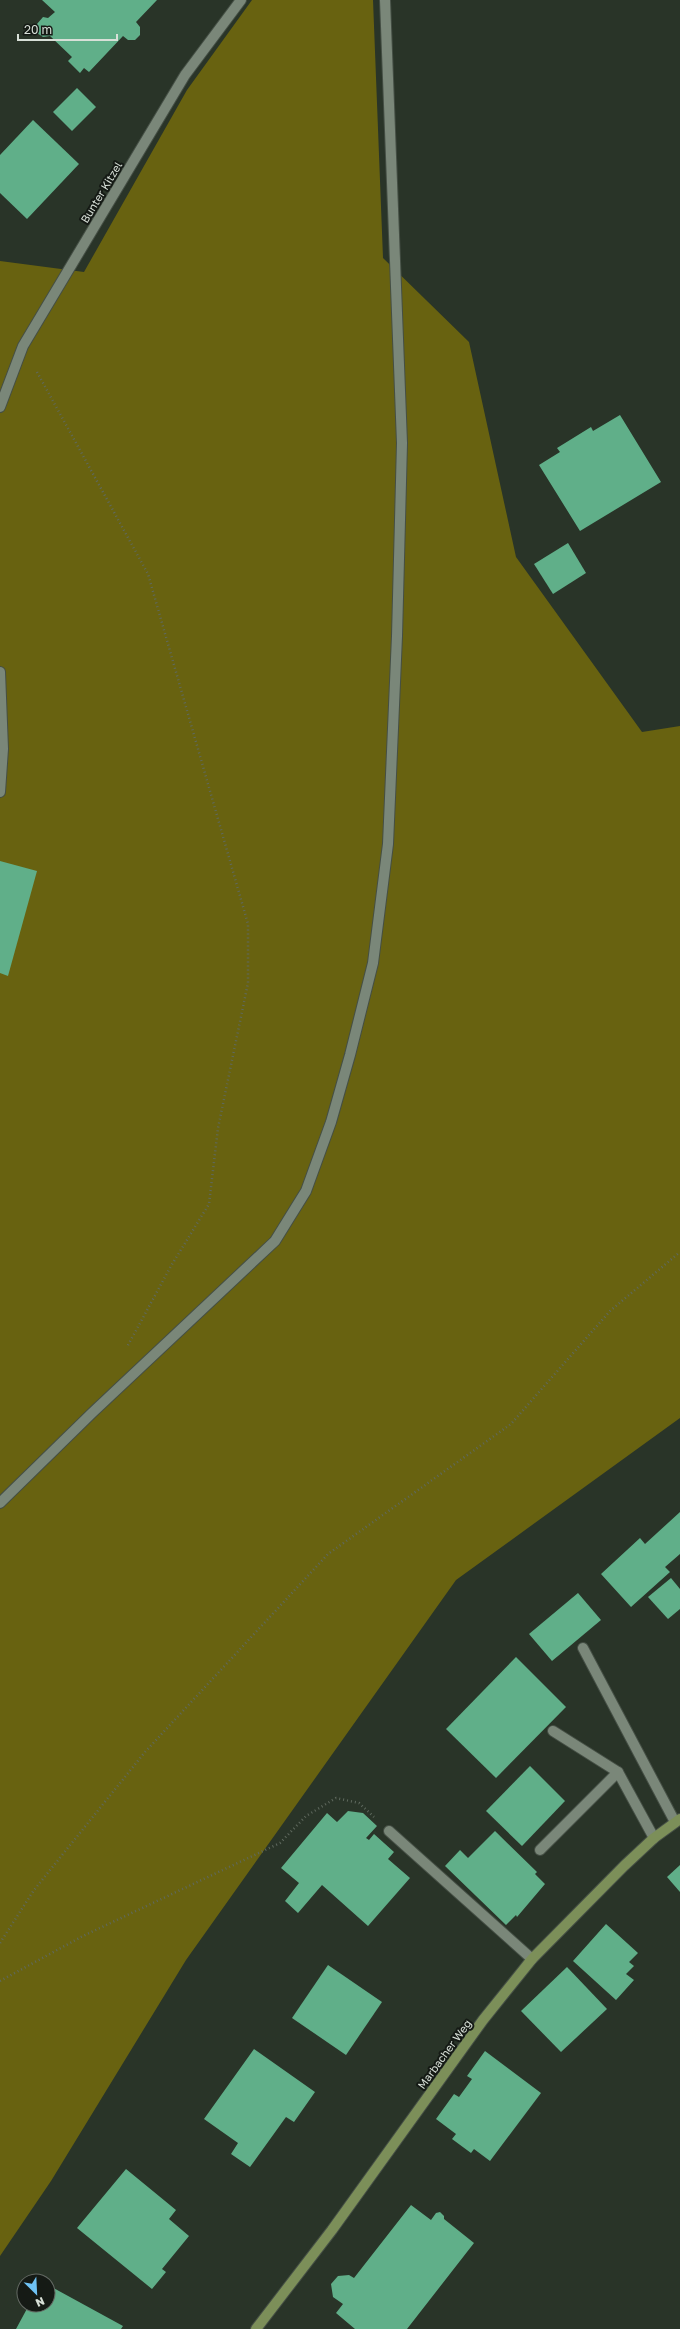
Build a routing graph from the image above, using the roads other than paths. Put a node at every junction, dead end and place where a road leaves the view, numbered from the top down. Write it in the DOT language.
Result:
graph roads {
  1 [pos="240,0"];
  2 [pos="384,0"];
  3 [pos="0,407"];
  4 [pos="0,672"];
  5 [pos="0,792"];
  6 [pos="0,1503"];
  7 [pos="583,1648"];
  8 [pos="553,1730"];
  9 [pos="618,1772"];
  10 [pos="678,1820"];
  11 [pos="388,1831"];
  12 [pos="654,1838"];
  13 [pos="540,1850"];
  14 [pos="532,1959"];
  15 [pos="256,2329"];
  1 -- 3 [label="street, Bunter Kitzel"];
  2 -- 6 [label="street"];
  4 -- 5 [label="street"];
  7 -- 10 [label="street"];
  8 -- 9 [label="street"];
  9 -- 12 [label="street"];
  9 -- 13 [label="street"];
  10 -- 12 [label="main road, Marbacher Weg"];
  11 -- 14 [label="street"];
  12 -- 14 [label="main road, Marbacher Weg"];
  14 -- 15 [label="main road, Marbacher Weg"];
}
